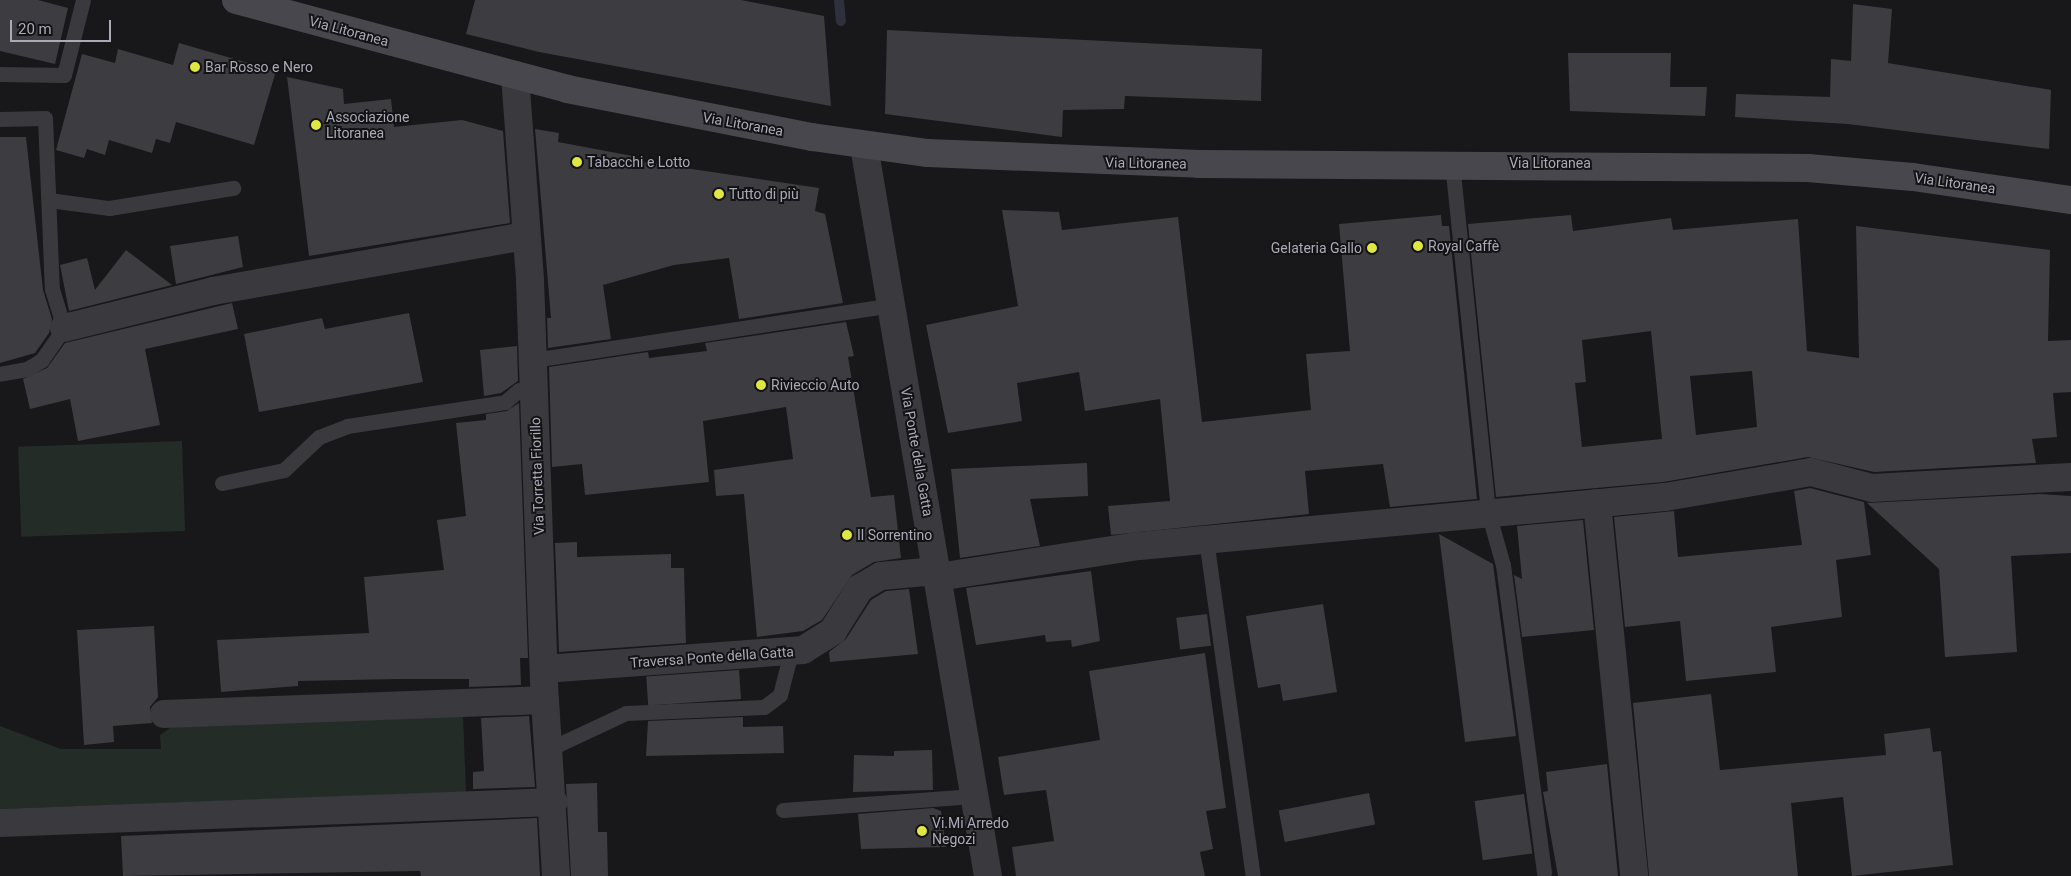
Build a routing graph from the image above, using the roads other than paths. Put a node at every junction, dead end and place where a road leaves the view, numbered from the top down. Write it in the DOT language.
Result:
graph roads {
  1 [pos="83,0"];
  2 [pos="236,0"];
  3 [pos="0,74"];
  4 [pos="515,75"];
  5 [pos="0,119"];
  6 [pos="864,146"];
  7 [pos="1452,163"];
  8 [pos="233,188"];
  9 [pos="49,200"];
  10 [pos="2071,200"];
  11 [pos="525,236"];
  12 [pos="892,305"];
  13 [pos="64,328"];
  14 [pos="533,360"];
  15 [pos="0,374"];
  16 [pos="534,387"];
  17 [pos="2071,477"];
  18 [pos="222,483"];
  19 [pos="1596,503"];
  20 [pos="1488,512"];
  21 [pos="1206,539"];
  22 [pos="937,574"];
  23 [pos="791,652"];
  24 [pos="544,669"];
  25 [pos="545,700"];
  26 [pos="164,714"];
  27 [pos="549,749"];
  28 [pos="973,796"];
  29 [pos="554,802"];
  30 [pos="783,810"];
  31 [pos="0,823"];
  32 [pos="1544,872"];
  33 [pos="556,876"];
  34 [pos="988,876"];
  35 [pos="1252,876"];
  36 [pos="1634,876"];
  1 -- 3 [label="lane"];
  2 -- 4 [label="street, Via Litoranea"];
  4 -- 6 [label="street, Via Litoranea"];
  4 -- 11 [label="street, Via Torretta Fiorillo"];
  5 -- 9 [label="lane"];
  6 -- 7 [label="street, Via Litoranea"];
  6 -- 12 [label="street, Via Ponte della Gatta"];
  7 -- 10 [label="street, Via Litoranea"];
  7 -- 20 [label="lane"];
  8 -- 9 [label="lane"];
  9 -- 13 [label="lane"];
  11 -- 13 [label="street"];
  11 -- 14 [label="street, Via Torretta Fiorillo"];
  12 -- 14 [label="lane"];
  12 -- 22 [label="street, Via Ponte della Gatta"];
  13 -- 15 [label="lane"];
  14 -- 16 [label="street, Via Torretta Fiorillo"];
  16 -- 18 [label="lane"];
  16 -- 24 [label="street, Via Torretta Fiorillo"];
  17 -- 19 [label="street, Traversa Ponte della Gatta"];
  19 -- 20 [label="street, Traversa Ponte della Gatta"];
  19 -- 36 [label="street"];
  20 -- 21 [label="street, Traversa Ponte della Gatta"];
  20 -- 32 [label="lane"];
  21 -- 22 [label="street, Traversa Ponte della Gatta"];
  21 -- 35 [label="lane"];
  22 -- 23 [label="street, Traversa Ponte della Gatta"];
  22 -- 28 [label="street, Via Ponte della Gatta"];
  23 -- 24 [label="street, Traversa Ponte della Gatta"];
  23 -- 27 [label="lane"];
  24 -- 25 [label="street, Via Torretta Fiorillo"];
  25 -- 26 [label="street"];
  25 -- 27 [label="street, Via Torretta Fiorillo"];
  27 -- 29 [label="street, Via Torretta Fiorillo"];
  28 -- 30 [label="lane"];
  28 -- 34 [label="street, Via Ponte della Gatta"];
  29 -- 31 [label="street"];
  29 -- 33 [label="street, Via Torretta Fiorillo"];
}
